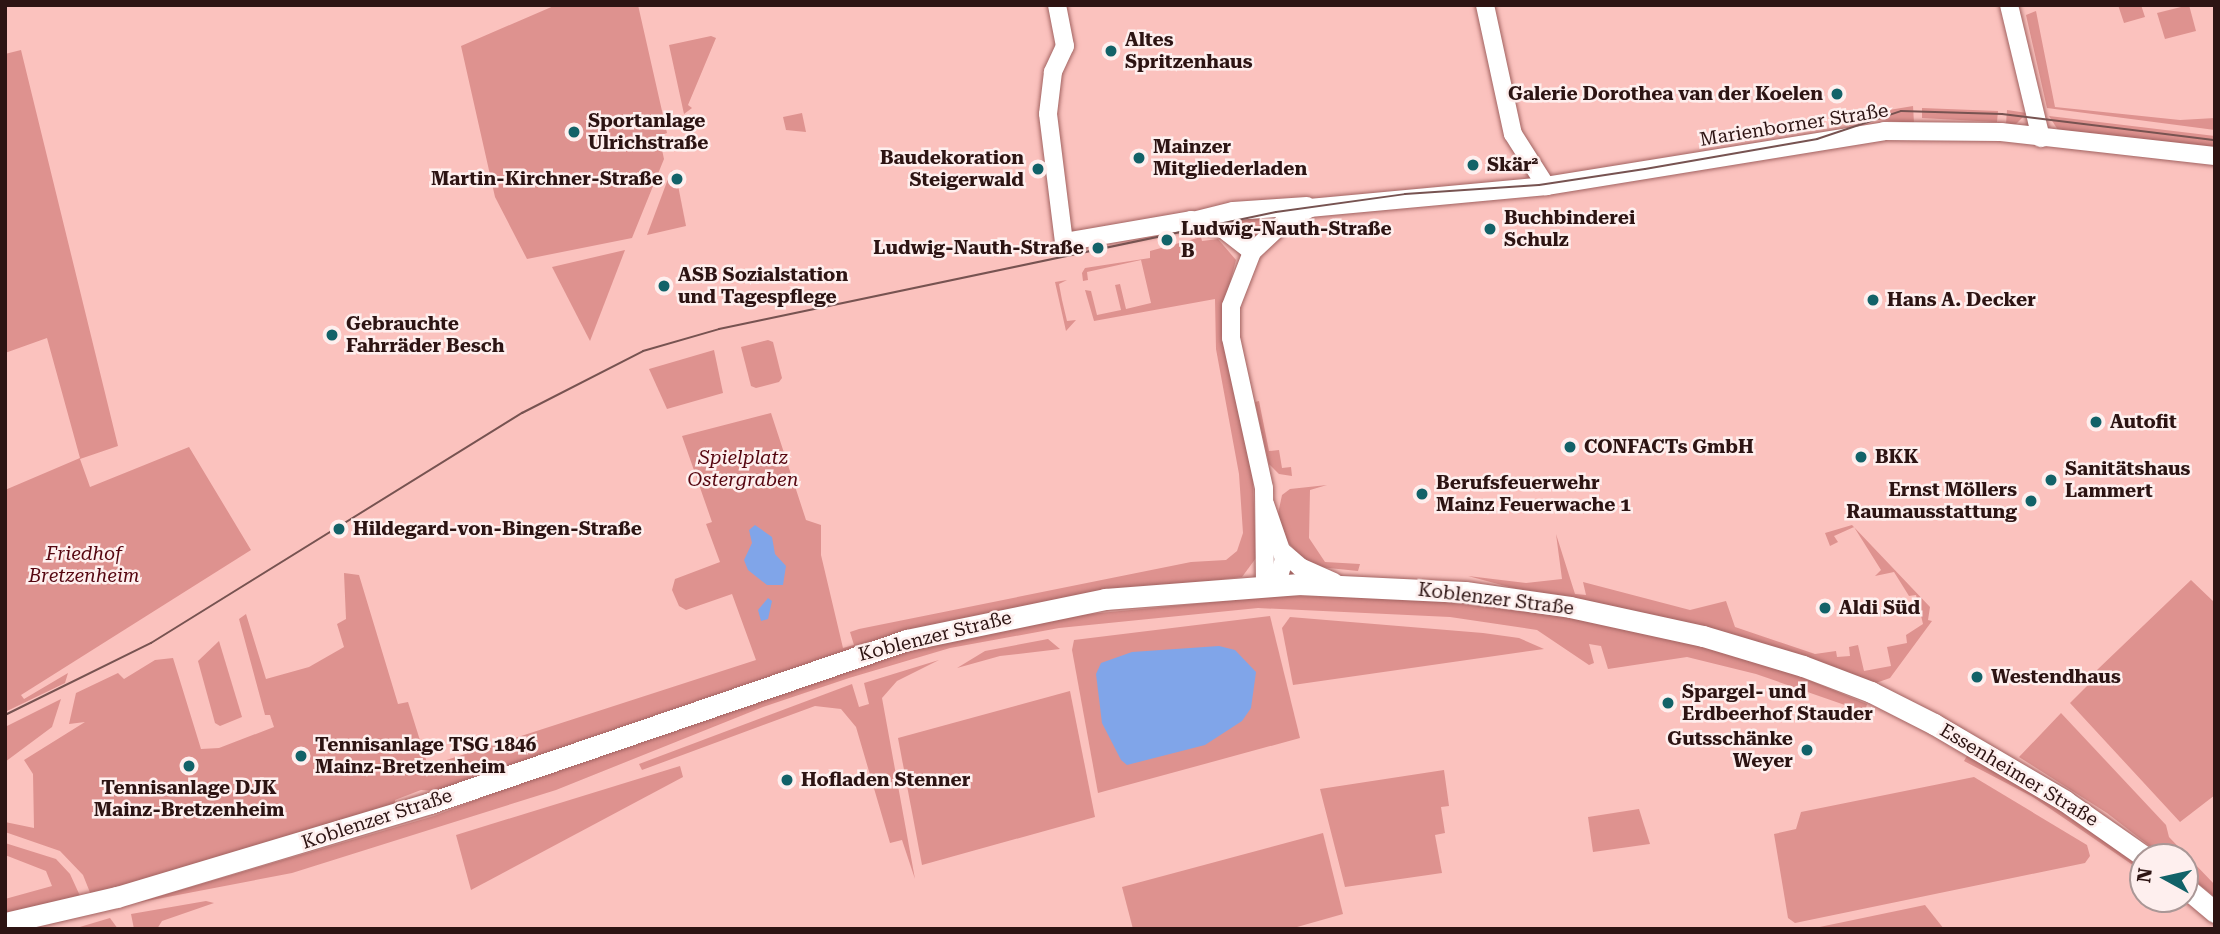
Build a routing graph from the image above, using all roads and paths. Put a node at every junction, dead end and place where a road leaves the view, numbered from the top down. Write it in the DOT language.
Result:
graph roads {
  1 [pos="1057,5"];
  2 [pos="1485,5"];
  3 [pos="2009,5"];
  4 [pos="2041,138"];
  5 [pos="2215,156"];
  6 [pos="1546,186"];
  7 [pos="1318,206"];
  8 [pos="1196,220"];
  9 [pos="1252,252"];
  10 [pos="1265,504"];
  11 [pos="1283,552"];
  12 [pos="1338,583"];
  13 [pos="1265,585"];
  14 [pos="1888,700"];
  15 [pos="2129,846"];
  16 [pos="2199,899"];
  17 [pos="2215,912"];
  18 [pos="5,923"];
  1 -- 8 [label="street, Marienborner Straße"];
  2 -- 6 [label="street"];
  3 -- 4 [label="street"];
  4 -- 5 [label="street, Marienborner Straße"];
  4 -- 6 [label="street, Marienborner Straße"];
  6 -- 7 [label="street, Marienborner Straße"];
  7 -- 8 [label="street, Marienborner Straße"];
  7 -- 9 [label="street"];
  8 -- 9 [label="street"];
  9 -- 10 [label="street"];
  10 -- 11 [label="street"];
  10 -- 13 [label="street"];
  11 -- 12 [label="street"];
  11 -- 13 [label="street"];
  12 -- 13 [label="main road, Koblenzer Straße"];
  12 -- 14 [label="main road, Koblenzer Straße"];
  13 -- 18 [label="main road, Koblenzer Straße"];
  14 -- 15 [label="main road, Essenheimer Straße"];
  16 -- 17 [label="main road"];
}
